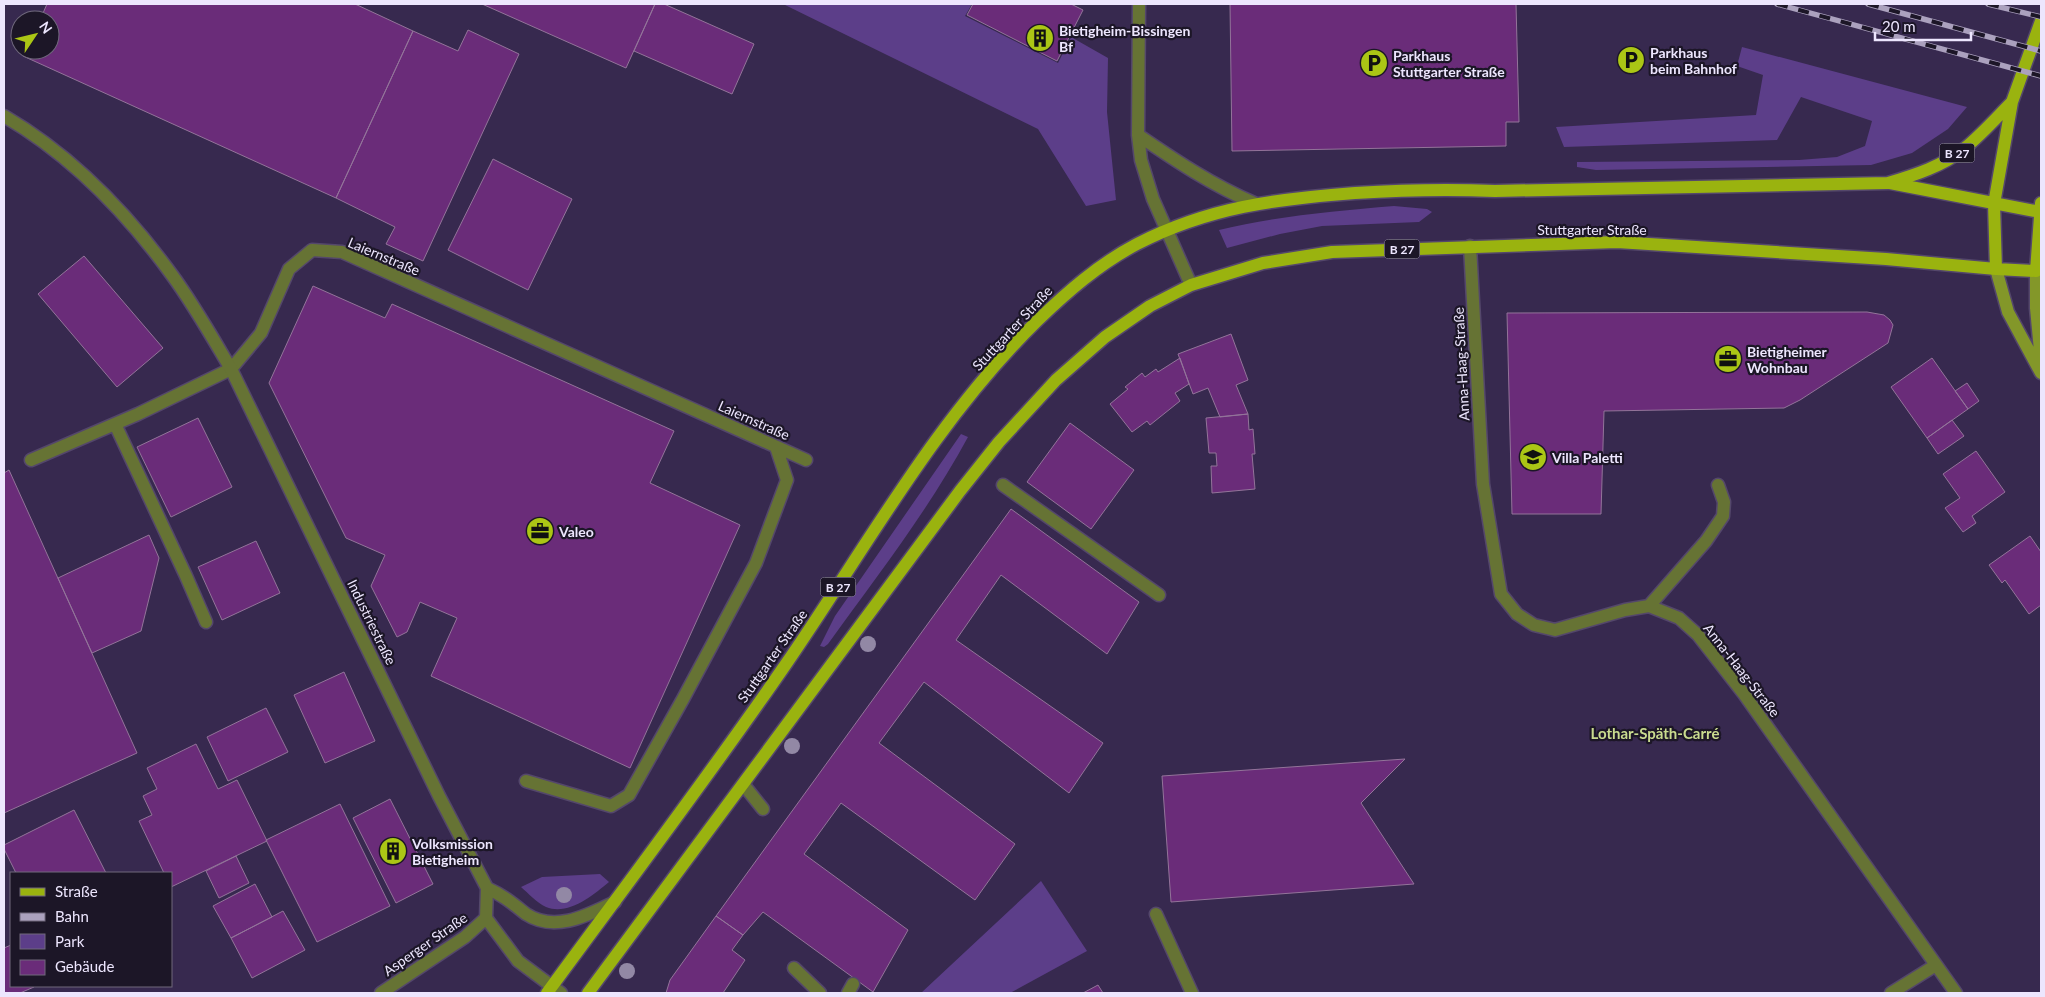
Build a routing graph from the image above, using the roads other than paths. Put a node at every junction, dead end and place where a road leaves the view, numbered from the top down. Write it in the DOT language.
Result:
graph roads {
  1 [pos="1139,4"];
  2 [pos="2041,22"];
  3 [pos="2012,102"];
  4 [pos="4,116"];
  5 [pos="1138,135"];
  6 [pos="1888,183"];
  7 [pos="1254,203"];
  8 [pos="1994,204"];
  9 [pos="2041,209"];
  10 [pos="1166,230"];
  11 [pos="1470,246"];
  12 [pos="1996,269"];
  13 [pos="2039,271"];
  14 [pos="1191,285"];
  15 [pos="2041,361"];
  16 [pos="231,369"];
  17 [pos="2041,373"];
  18 [pos="115,424"];
  19 [pos="776,447"];
  20 [pos="31,460"];
  21 [pos="806,460"];
  22 [pos="1002,485"];
  23 [pos="1718,485"];
  24 [pos="1159,595"];
  25 [pos="1650,606"];
  26 [pos="206,622"];
  27 [pos="526,781"];
  28 [pos="743,784"];
  29 [pos="763,809"];
  30 [pos="487,888"];
  31 [pos="615,902"];
  32 [pos="1156,914"];
  33 [pos="486,918"];
  34 [pos="1936,965"];
  35 [pos="794,968"];
  36 [pos="553,991"];
  37 [pos="380,993"];
  38 [pos="588,993"];
  39 [pos="820,993"];
  40 [pos="1192,993"];
  41 [pos="1891,993"];
  42 [pos="1956,993"];
  1 -- 5 [label="street"];
  2 -- 3 [label="main road, Stuttgarter Straße / B 27"];
  3 -- 6 [label="main road, Stuttgarter Straße / B 27"];
  3 -- 8 [label="main road, Stuttgarter Straße / B 27"];
  4 -- 16 [label="street"];
  5 -- 7 [label="street, Stuttgarter Straße"];
  5 -- 10 [label="street"];
  6 -- 7 [label="main road, Stuttgarter Straße / B 27"];
  6 -- 8 [label="main road, B 27"];
  7 -- 10 [label="main road, Stuttgarter Straße / B 27"];
  8 -- 9 [label="main road, B 27"];
  8 -- 12 [label="main road, Stuttgarter Straße / B 27"];
  9 -- 13 [label="main road, B 27"];
  10 -- 14 [label="street"];
  10 -- 31 [label="main road, Stuttgarter Straße / B 27"];
  11 -- 12 [label="main road, Stuttgarter Straße / B 27"];
  11 -- 14 [label="main road, Stuttgarter Straße / B 27"];
  11 -- 25 [label="street, Anna-Haag-Straße"];
  12 -- 13 [label="main road, Stuttgarter Straße / B 27"];
  12 -- 17 [label="main road"];
  13 -- 15 [label="main road"];
  14 -- 28 [label="main road, Stuttgarter Straße / B 27"];
  16 -- 18 [label="street"];
  16 -- 19 [label="street, Laiernstraße"];
  16 -- 30 [label="street, Industriestraße"];
  18 -- 20 [label="street"];
  18 -- 26 [label="street"];
  19 -- 21 [label="street, Laiernstraße"];
  19 -- 27 [label="street"];
  22 -- 24 [label="street"];
  23 -- 25 [label="street"];
  25 -- 34 [label="street, Anna-Haag-Straße"];
  28 -- 29 [label="street"];
  28 -- 38 [label="main road, Stuttgarter Straße / B 27"];
  30 -- 31 [label="street"];
  30 -- 33 [label="street, Industriestraße"];
  31 -- 36 [label="main road, Stuttgarter Straße / B 27"];
  32 -- 40 [label="street"];
  33 -- 36 [label="street"];
  33 -- 37 [label="street, Asperger Straße"];
  34 -- 41 [label="street"];
  34 -- 42 [label="street, Anna-Haag-Straße"];
  35 -- 39 [label="street"];
}
